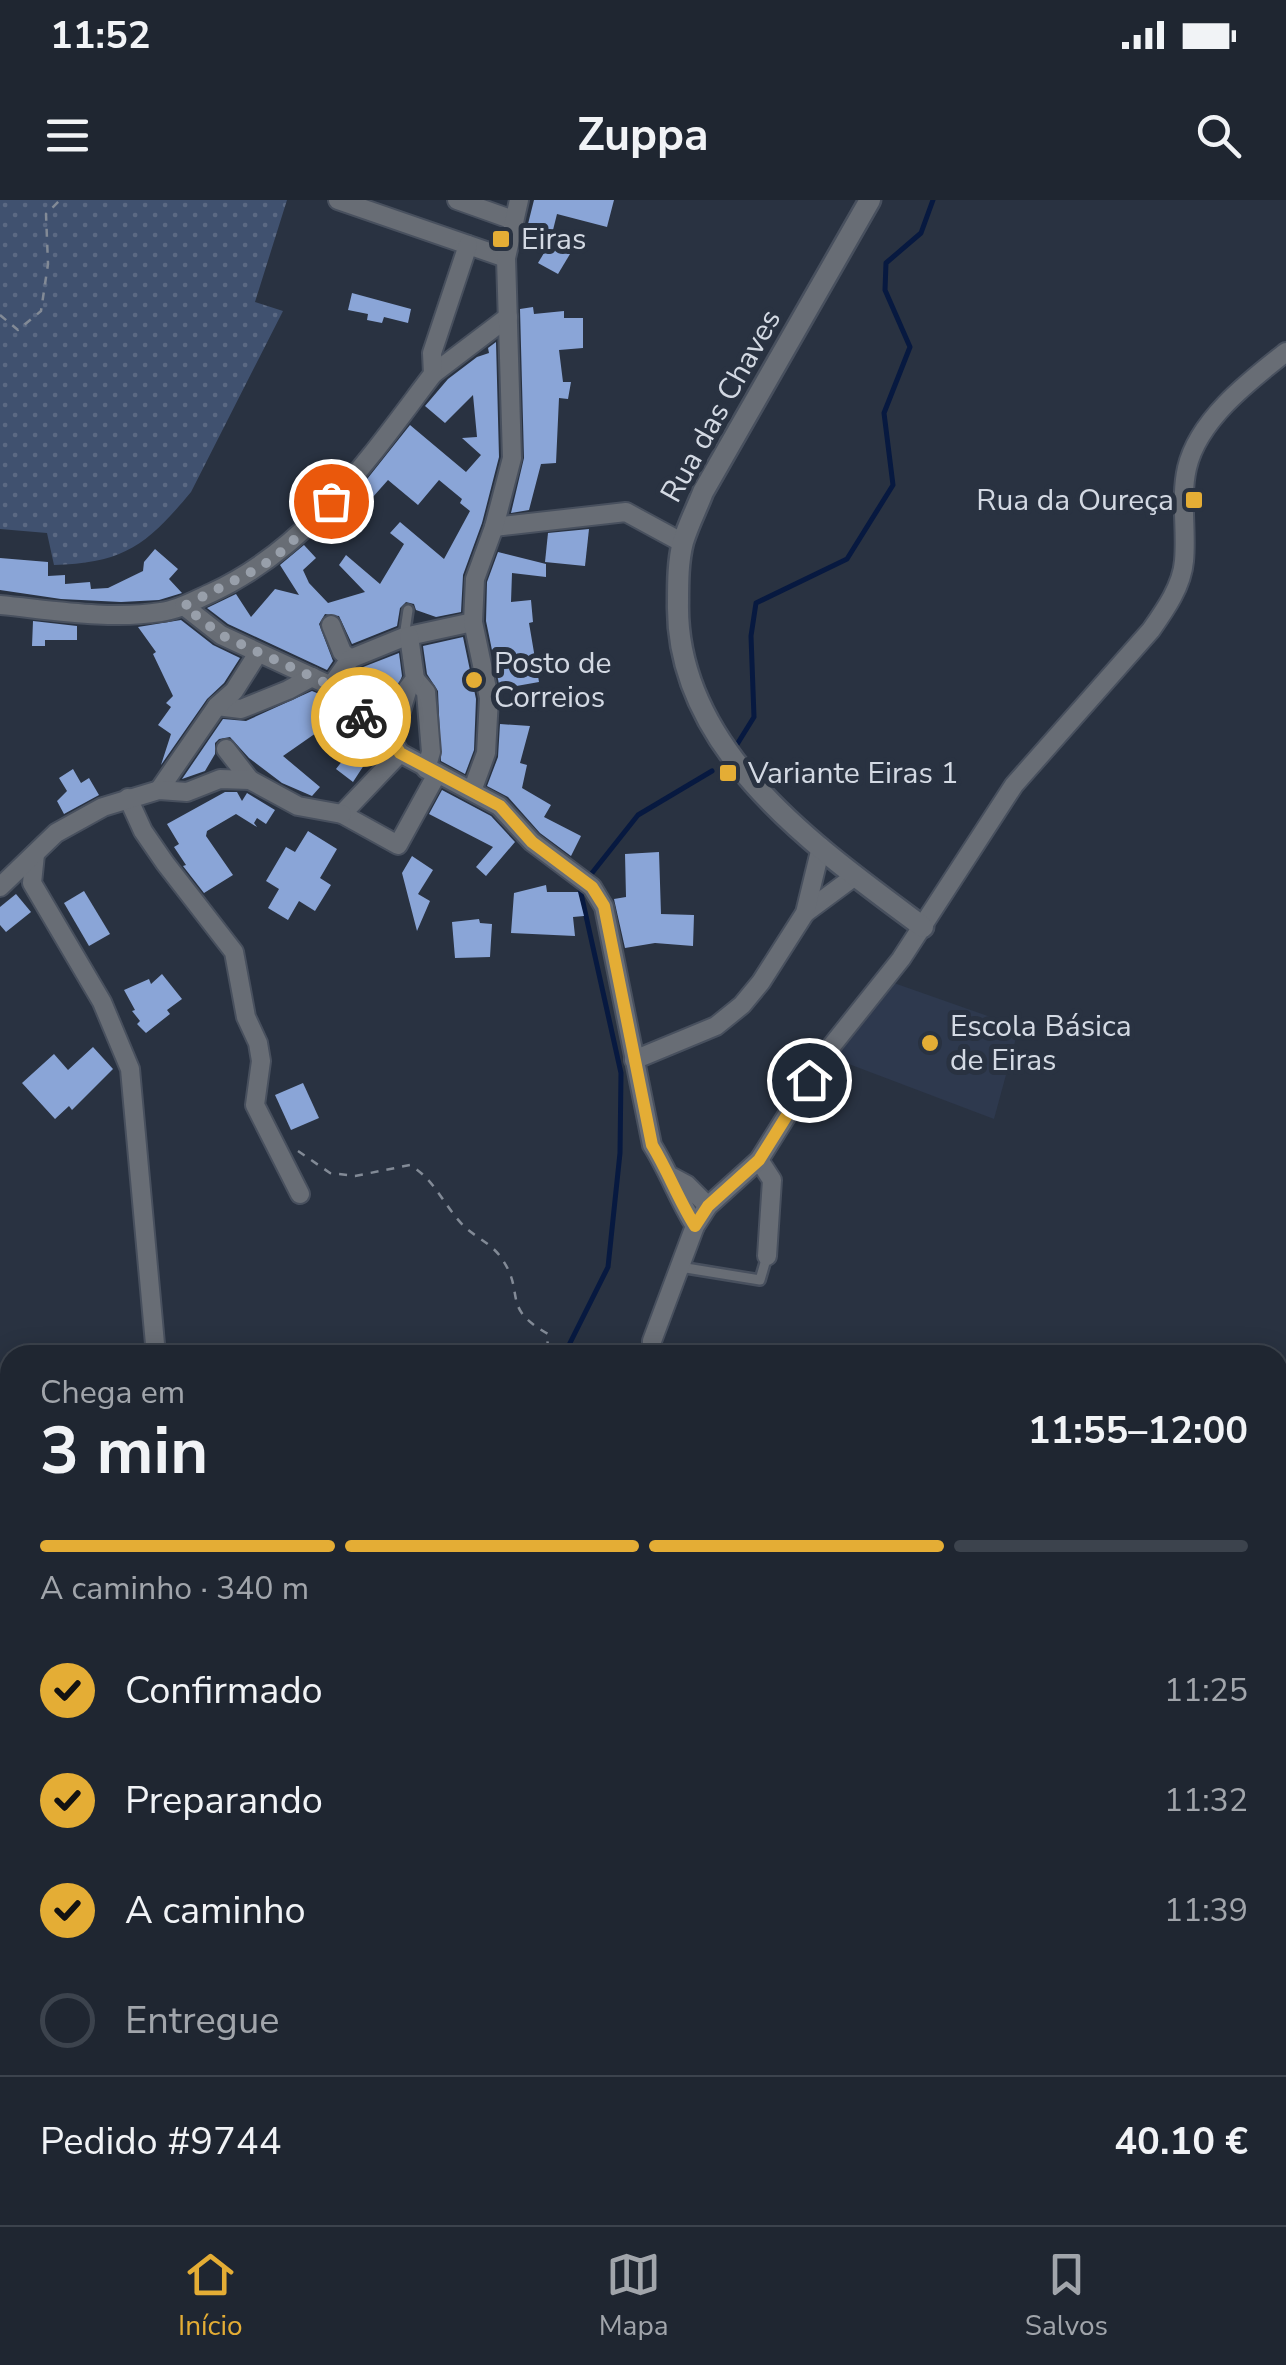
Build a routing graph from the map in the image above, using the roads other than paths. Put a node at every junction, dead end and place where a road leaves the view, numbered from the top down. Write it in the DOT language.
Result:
graph roads {
  1 [pos="338,200"];
  2 [pos="457,200"];
  3 [pos="519,200"];
  4 [pos="870,200"];
  5 [pos="513,220"];
  6 [pos="468,245"];
  7 [pos="506,258"];
  8 [pos="508,317"];
  9 [pos="1286,352"];
  10 [pos="433,374"];
  11 [pos="494,526"];
  12 [pos="682,544"];
  13 [pos="0,605"];
  14 [pos="184,606"];
  15 [pos="408,610"];
  16 [pos="472,622"];
  17 [pos="331,625"];
  18 [pos="407,636"];
  19 [pos="258,653"];
  20 [pos="350,659"];
  21 [pos="312,677"];
  22 [pos="415,679"];
  23 [pos="332,686"];
  24 [pos="217,706"];
  25 [pos="396,746"];
  26 [pos="226,750"];
  27 [pos="431,772"];
  28 [pos="250,780"];
  29 [pos="159,790"];
  30 [pos="472,791"];
  31 [pos="128,798"];
  32 [pos="342,814"];
  33 [pos="821,847"];
  34 [pos="35,854"];
  35 [pos="854,876"];
  36 [pos="0,887"];
  37 [pos="805,913"];
  38 [pos="922,927"];
  39 [pos="634,1060"];
  40 [pos="759,1160"];
  41 [pos="672,1177"];
  42 [pos="300,1194"];
  43 [pos="708,1206"];
  44 [pos="695,1226"];
  45 [pos="767,1256"];
  46 [pos="680,1267"];
  47 [pos="155,1345"];
  48 [pos="652,1345"];
  1 -- 6 [label="street"];
  2 -- 5 [label="street"];
  3 -- 5 [label="street"];
  4 -- 12 [label="street, Rua das Chaves"];
  5 -- 7 [label="street"];
  6 -- 7 [label="street"];
  6 -- 10 [label="street"];
  7 -- 8 [label="street"];
  8 -- 10 [label="street"];
  8 -- 11 [label="street"];
  9 -- 38 [label="street"];
  10 -- 14 [label="street"];
  11 -- 12 [label="street"];
  11 -- 16 [label="street"];
  12 -- 33 [label="street, Rua das Chaves"];
  13 -- 14 [label="street"];
  14 -- 19 [label="street"];
  15 -- 18 [label="lane"];
  16 -- 18 [label="street"];
  16 -- 30 [label="street"];
  17 -- 20 [label="street"];
  18 -- 20 [label="street"];
  18 -- 22 [label="street"];
  19 -- 21 [label="street"];
  19 -- 24 [label="street"];
  20 -- 23 [label="street"];
  21 -- 23 [label="street"];
  21 -- 24 [label="street"];
  22 -- 25 [label="street"];
  22 -- 27 [label="street"];
  23 -- 25 [label="street"];
  24 -- 29 [label="street"];
  25 -- 27 [label="street"];
  25 -- 32 [label="street"];
  26 -- 28 [label="street"];
  27 -- 30 [label="street"];
  27 -- 32 [label="street"];
  28 -- 29 [label="street"];
  28 -- 32 [label="street"];
  29 -- 31 [label="street"];
  30 -- 39 [label="street"];
  31 -- 34 [label="street"];
  31 -- 42 [label="street"];
  33 -- 35 [label="street, Rua das Chaves"];
  33 -- 37 [label="street"];
  34 -- 36 [label="street"];
  34 -- 47 [label="street"];
  35 -- 37 [label="street"];
  35 -- 38 [label="street, Rua das Chaves"];
  37 -- 39 [label="street"];
  38 -- 40 [label="street"];
  39 -- 41 [label="street"];
  40 -- 43 [label="street"];
  40 -- 45 [label="street"];
  41 -- 43 [label="street"];
  41 -- 44 [label="street"];
  43 -- 44 [label="street"];
  44 -- 46 [label="street"];
  45 -- 46 [label="lane"];
  46 -- 48 [label="street"];
}
